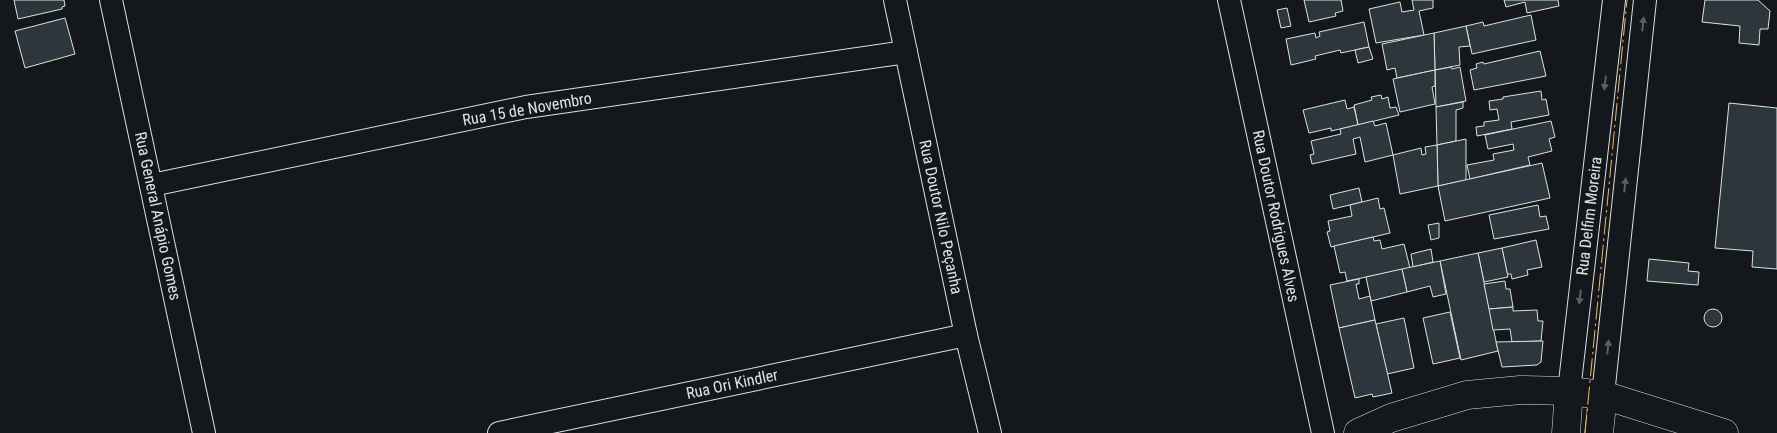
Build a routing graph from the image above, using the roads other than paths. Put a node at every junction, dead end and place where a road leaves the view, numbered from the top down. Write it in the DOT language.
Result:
graph roads {
  1 [pos="111,0"];
  2 [pos="895,0"];
  3 [pos="1230,0"];
  4 [pos="1614,0"];
  5 [pos="1646,0"];
  6 [pos="906,52"];
  7 [pos="152,185"];
  8 [pos="966,335"];
  9 [pos="1569,391"];
  10 [pos="1603,395"];
  11 [pos="204,433"];
  12 [pos="499,433"];
  13 [pos="990,433"];
  14 [pos="1323,433"];
  15 [pos="1358,433"];
  16 [pos="1566,433"];
  17 [pos="1599,433"];
  18 [pos="1724,433"];
  1 -- 7 [label="street, Rua General Anápio Gomes"];
  2 -- 6 [label="street, Rua Doutor Nilo Peçanha"];
  3 -- 14 [label="street, Rua Doutor Rodrigues Alves"];
  4 -- 9 [label="street, Rua Delfim Moreira, one-way"];
  10 -- 5 [label="street, Rua Delfim Moreira, one-way"];
  6 -- 7 [label="street, Rua 15 de Novembro"];
  6 -- 8 [label="street, Rua Doutor Nilo Peçanha"];
  7 -- 11 [label="street, Rua General Anápio Gomes"];
  8 -- 12 [label="street, Rua Ori Kindler"];
  8 -- 13 [label="street, Rua Doutor Nilo Peçanha"];
  9 -- 10 [label="main road"];
  9 -- 15 [label="main road"];
  9 -- 16 [label="main road, Rua Delfim Moreira"];
  10 -- 17 [label="main road, Rua Delfim Moreira"];
  10 -- 18 [label="main road"];
}
